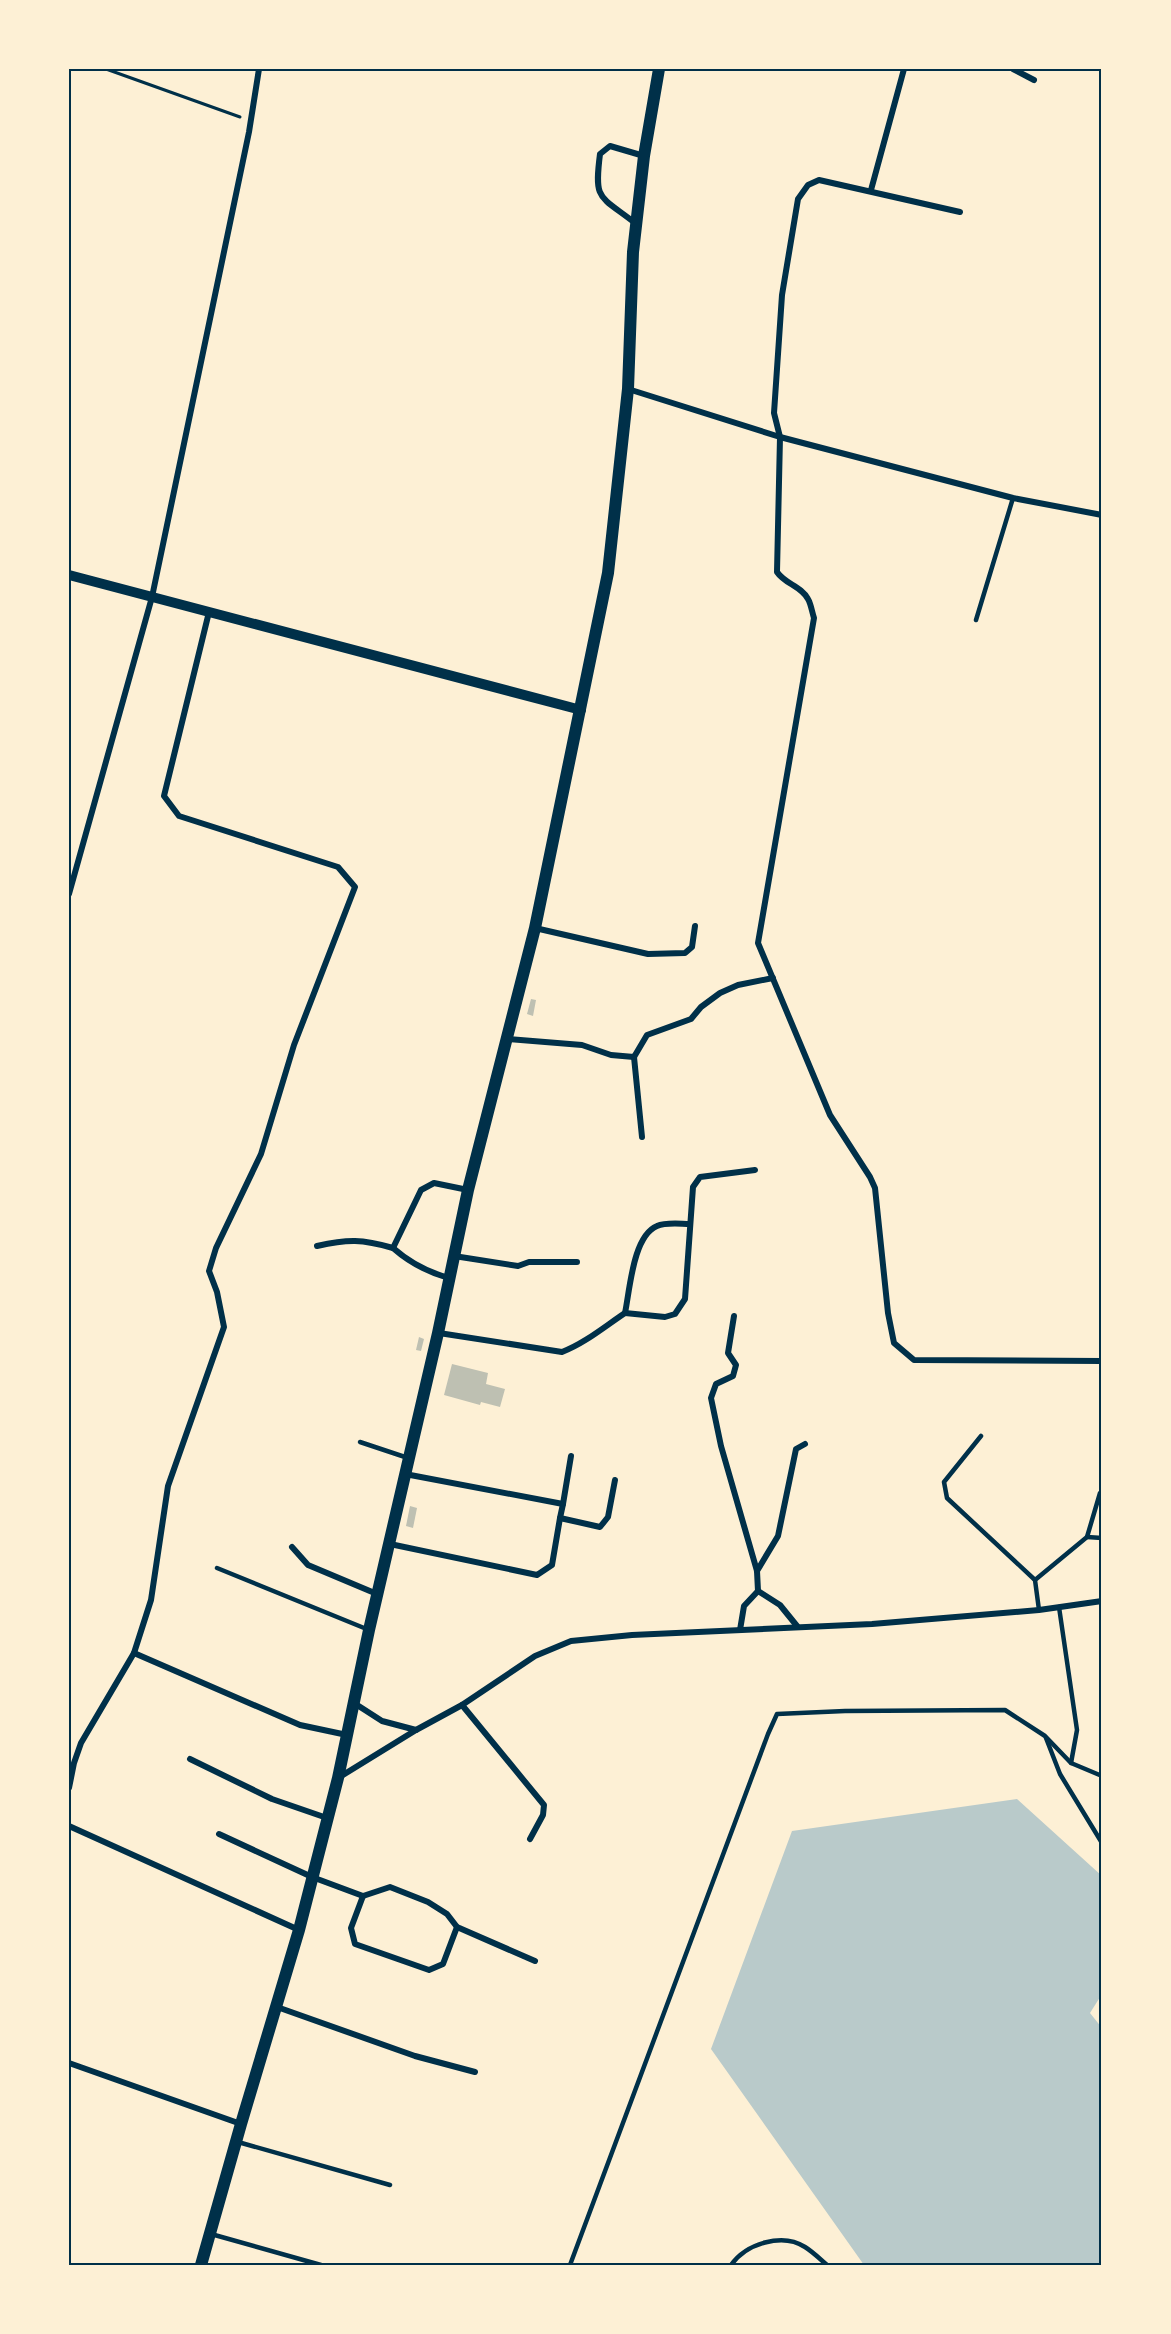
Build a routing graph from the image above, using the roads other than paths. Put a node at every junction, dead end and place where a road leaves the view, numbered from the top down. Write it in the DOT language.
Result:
graph roads {
  1 [pos="259,69"];
  2 [pos="659,69"];
  3 [pos="903,69"];
  4 [pos="1013,69"];
  5 [pos="1034,80"];
  6 [pos="644,156"];
  7 [pos="871,190"];
  8 [pos="960,212"];
  9 [pos="637,224"];
  10 [pos="628,389"];
  11 [pos="780,437"];
  12 [pos="1013,498"];
  13 [pos="1102,515"];
  14 [pos="69,575"];
  15 [pos="152,597"];
  16 [pos="209,612"];
  17 [pos="976,620"];
  18 [pos="581,710"];
  19 [pos="69,894"];
  20 [pos="696,926"];
  21 [pos="535,928"];
  22 [pos="773,978"];
  23 [pos="508,1039"];
  24 [pos="634,1058"];
  25 [pos="642,1137"];
  26 [pos="755,1170"];
  27 [pos="468,1190"];
  28 [pos="690,1224"];
  29 [pos="317,1246"];
  30 [pos="393,1248"];
  31 [pos="454,1256"];
  32 [pos="577,1262"];
  33 [pos="450,1278"];
  34 [pos="626,1313"];
  35 [pos="734,1316"];
  36 [pos="438,1333"];
  37 [pos="1102,1361"];
  38 [pos="981,1436"];
  39 [pos="360,1442"];
  40 [pos="805,1444"];
  41 [pos="571,1456"];
  42 [pos="408,1458"];
  43 [pos="405,1474"];
  44 [pos="615,1480"];
  45 [pos="1100,1493"];
  46 [pos="563,1503"];
  47 [pos="560,1518"];
  48 [pos="1088,1537"];
  49 [pos="1102,1538"];
  50 [pos="390,1544"];
  51 [pos="292,1547"];
  52 [pos="217,1568"];
  53 [pos="757,1571"];
  54 [pos="1035,1580"];
  55 [pos="758,1591"];
  56 [pos="377,1594"];
  57 [pos="1102,1601"];
  58 [pos="1059,1607"];
  59 [pos="1039,1610"];
  60 [pos="797,1626"];
  61 [pos="369,1630"];
  62 [pos="740,1630"];
  63 [pos="134,1653"];
  64 [pos="354,1703"];
  65 [pos="462,1705"];
  66 [pos="416,1730"];
  67 [pos="347,1735"];
  68 [pos="1045,1736"];
  69 [pos="190,1759"];
  70 [pos="1071,1763"];
  71 [pos="1102,1776"];
  72 [pos="338,1778"];
  73 [pos="69,1788"];
  74 [pos="327,1818"];
  75 [pos="69,1826"];
  76 [pos="219,1834"];
  77 [pos="531,1839"];
  78 [pos="1102,1844"];
  79 [pos="312,1877"];
  80 [pos="363,1896"];
  81 [pos="457,1927"];
  82 [pos="300,1930"];
  83 [pos="535,1961"];
  84 [pos="277,2007"];
  85 [pos="69,2063"];
  86 [pos="475,2072"];
  87 [pos="241,2124"];
  88 [pos="236,2142"];
  89 [pos="390,2185"];
  90 [pos="211,2234"];
  91 [pos="201,2265"];
  92 [pos="321,2265"];
  93 [pos="570,2265"];
  94 [pos="731,2265"];
  95 [pos="827,2265"];
  1 -- 15 [label="street"];
  2 -- 6 [label="main road"];
  3 -- 7 [label="street"];
  4 -- 5 [label="street"];
  6 -- 9 [label="main road"];
  6 -- 9 [label="street"];
  7 -- 8 [label="street"];
  7 -- 11 [label="street"];
  9 -- 10 [label="main road"];
  10 -- 11 [label="street"];
  10 -- 18 [label="main road"];
  11 -- 12 [label="street"];
  11 -- 22 [label="street"];
  12 -- 13 [label="street"];
  12 -- 17 [label="lane"];
  14 -- 15 [label="street"];
  15 -- 16 [label="street"];
  15 -- 19 [label="street"];
  16 -- 18 [label="street"];
  16 -- 63 [label="street"];
  18 -- 21 [label="main road"];
  20 -- 21 [label="street"];
  21 -- 23 [label="main road"];
  22 -- 24 [label="street"];
  22 -- 37 [label="street"];
  23 -- 24 [label="street"];
  23 -- 27 [label="main road"];
  24 -- 25 [label="street"];
  26 -- 28 [label="street"];
  27 -- 30 [label="street"];
  27 -- 31 [label="main road"];
  28 -- 34 [label="street"];
  28 -- 34 [label="street"];
  29 -- 30 [label="street"];
  30 -- 33 [label="street"];
  31 -- 32 [label="street"];
  31 -- 33 [label="main road"];
  33 -- 36 [label="main road"];
  34 -- 36 [label="street"];
  35 -- 53 [label="street"];
  36 -- 42 [label="main road"];
  38 -- 54 [label="lane"];
  39 -- 42 [label="lane"];
  40 -- 53 [label="street"];
  41 -- 46 [label="street"];
  42 -- 43 [label="main road"];
  43 -- 46 [label="street"];
  43 -- 50 [label="main road"];
  44 -- 47 [label="street"];
  45 -- 48 [label="lane"];
  46 -- 47 [label="street"];
  47 -- 50 [label="street"];
  48 -- 49 [label="lane"];
  48 -- 54 [label="lane"];
  50 -- 56 [label="main road"];
  51 -- 56 [label="street"];
  52 -- 61 [label="lane"];
  53 -- 55 [label="street"];
  54 -- 59 [label="lane"];
  55 -- 60 [label="street"];
  55 -- 62 [label="street"];
  56 -- 61 [label="main road"];
  57 -- 58 [label="street"];
  58 -- 59 [label="street"];
  58 -- 70 [label="lane"];
  59 -- 60 [label="street"];
  60 -- 62 [label="street"];
  61 -- 64 [label="main road"];
  62 -- 65 [label="street"];
  63 -- 67 [label="street"];
  63 -- 73 [label="street"];
  64 -- 66 [label="street"];
  64 -- 67 [label="main road"];
  65 -- 66 [label="street"];
  65 -- 77 [label="street"];
  66 -- 72 [label="street"];
  67 -- 72 [label="main road"];
  68 -- 70 [label="lane"];
  68 -- 78 [label="lane"];
  68 -- 93 [label="lane"];
  69 -- 74 [label="street"];
  70 -- 71 [label="lane"];
  72 -- 74 [label="main road"];
  74 -- 79 [label="main road"];
  75 -- 82 [label="street"];
  76 -- 79 [label="street"];
  79 -- 80 [label="street"];
  79 -- 82 [label="main road"];
  80 -- 81 [label="street"];
  80 -- 81 [label="street"];
  81 -- 83 [label="street"];
  82 -- 84 [label="main road"];
  84 -- 86 [label="street"];
  84 -- 87 [label="main road"];
  85 -- 87 [label="street"];
  87 -- 88 [label="main road"];
  88 -- 89 [label="lane"];
  88 -- 90 [label="main road"];
  90 -- 91 [label="main road"];
  90 -- 92 [label="lane"];
  94 -- 95 [label="lane"];
}
